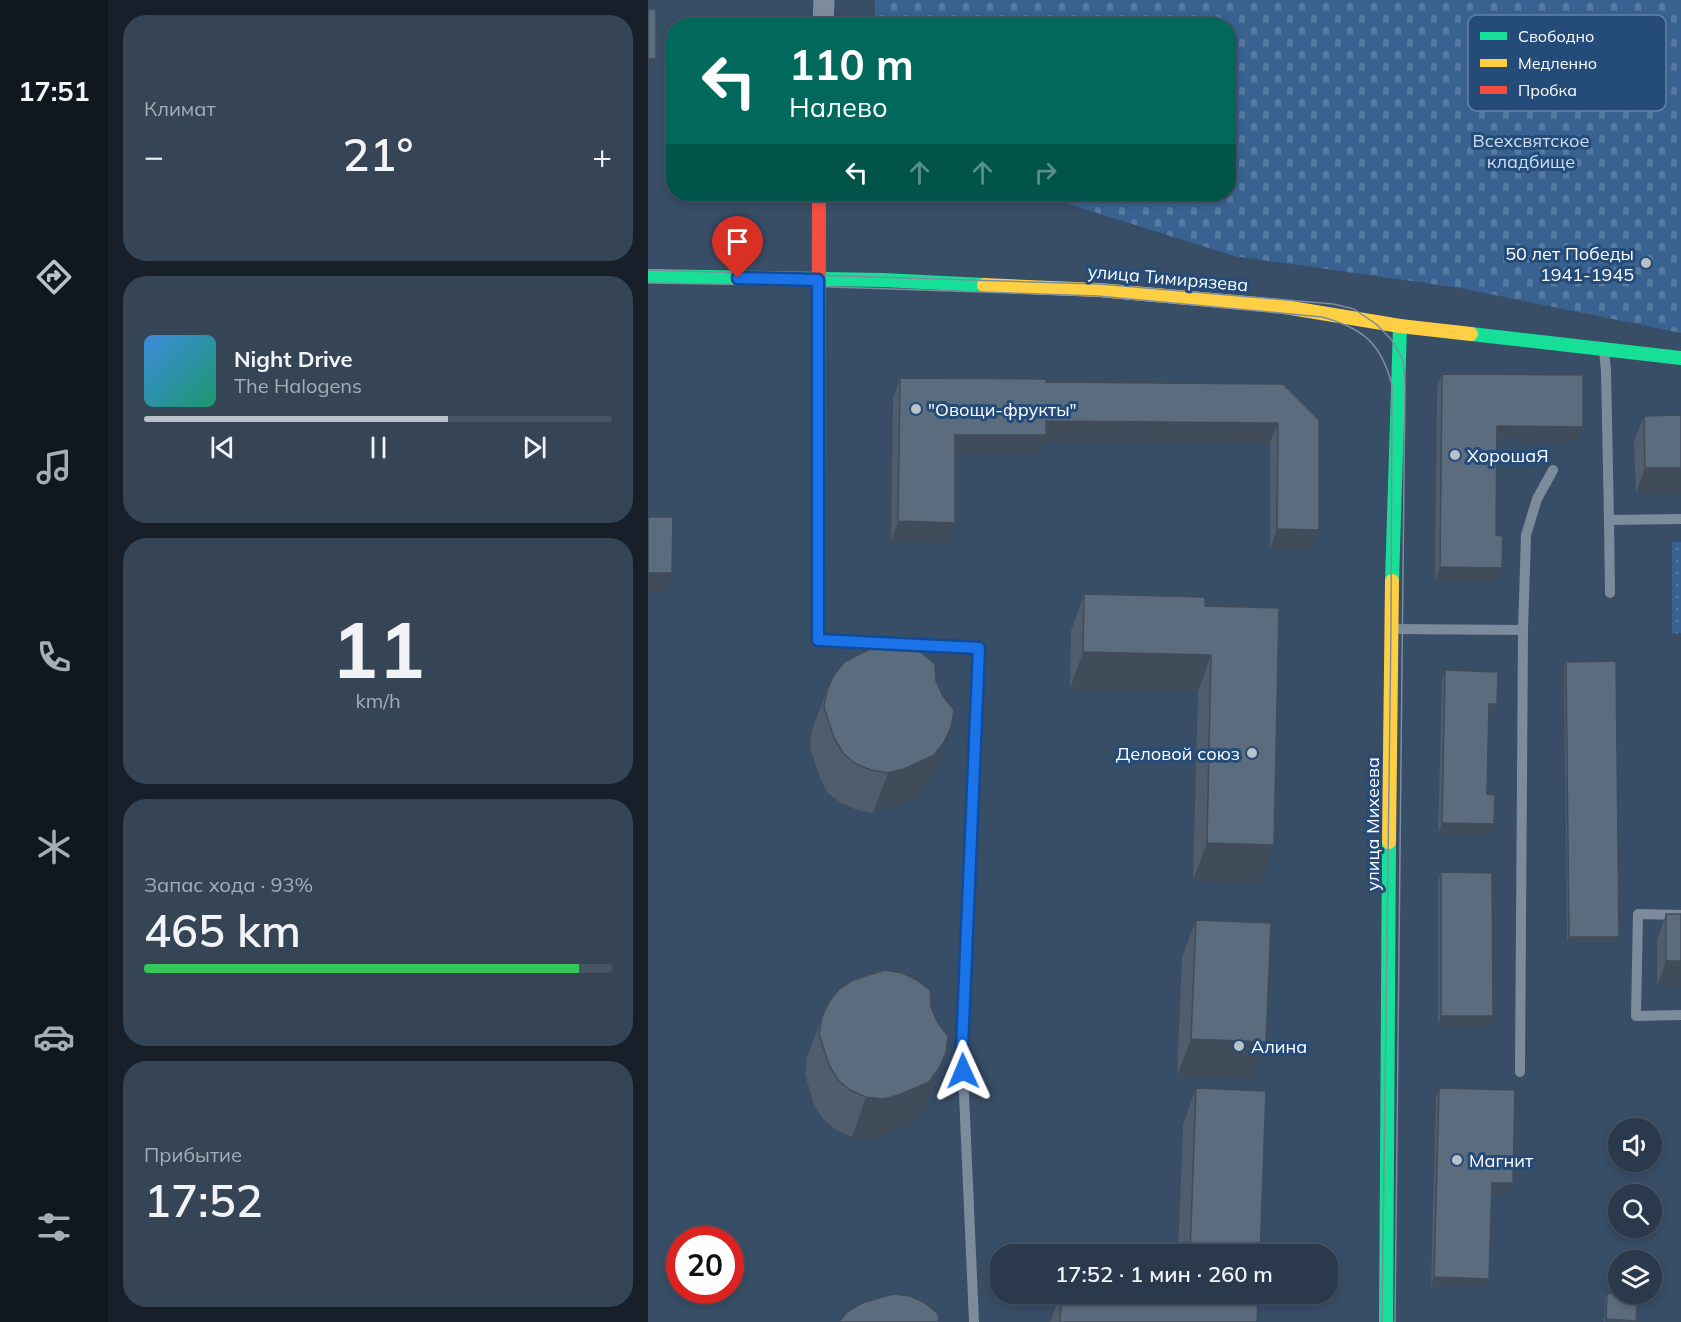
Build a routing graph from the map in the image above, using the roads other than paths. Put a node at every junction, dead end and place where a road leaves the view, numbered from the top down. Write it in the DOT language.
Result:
graph roads {
  1 [pos="824,0"];
  2 [pos="823,18"];
  3 [pos="819,201"];
  4 [pos="648,276"];
  5 [pos="818,280"];
  6 [pos="1400,326"];
  7 [pos="1604,350"];
  8 [pos="1681,358"];
  9 [pos="1554,470"];
  10 [pos="1681,519"];
  11 [pos="1609,520"];
  12 [pos="1610,593"];
  13 [pos="1391,629"];
  14 [pos="1523,630"];
  15 [pos="818,640"];
  16 [pos="1681,915"];
  17 [pos="1681,1015"];
  18 [pos="1520,1072"];
  19 [pos="974,1322"];
  20 [pos="1386,1322"];
  1 -- 2 [label="street"];
  3 -- 5 [label="street"];
  4 -- 5 [label="street, улица Тимирязева"];
  5 -- 6 [label="street, улица Тимирязева"];
  5 -- 15 [label="street"];
  6 -- 7 [label="street, улица Тимирязева"];
  6 -- 13 [label="street, улица Михеева"];
  7 -- 8 [label="street, улица Тимирязева"];
  7 -- 11 [label="lane"];
  9 -- 14 [label="lane"];
  10 -- 11 [label="lane"];
  11 -- 12 [label="lane"];
  13 -- 14 [label="lane"];
  13 -- 20 [label="street, улица Михеева"];
  14 -- 18 [label="lane"];
  15 -- 19 [label="lane"];
  16 -- 17 [label="lane"];
}
